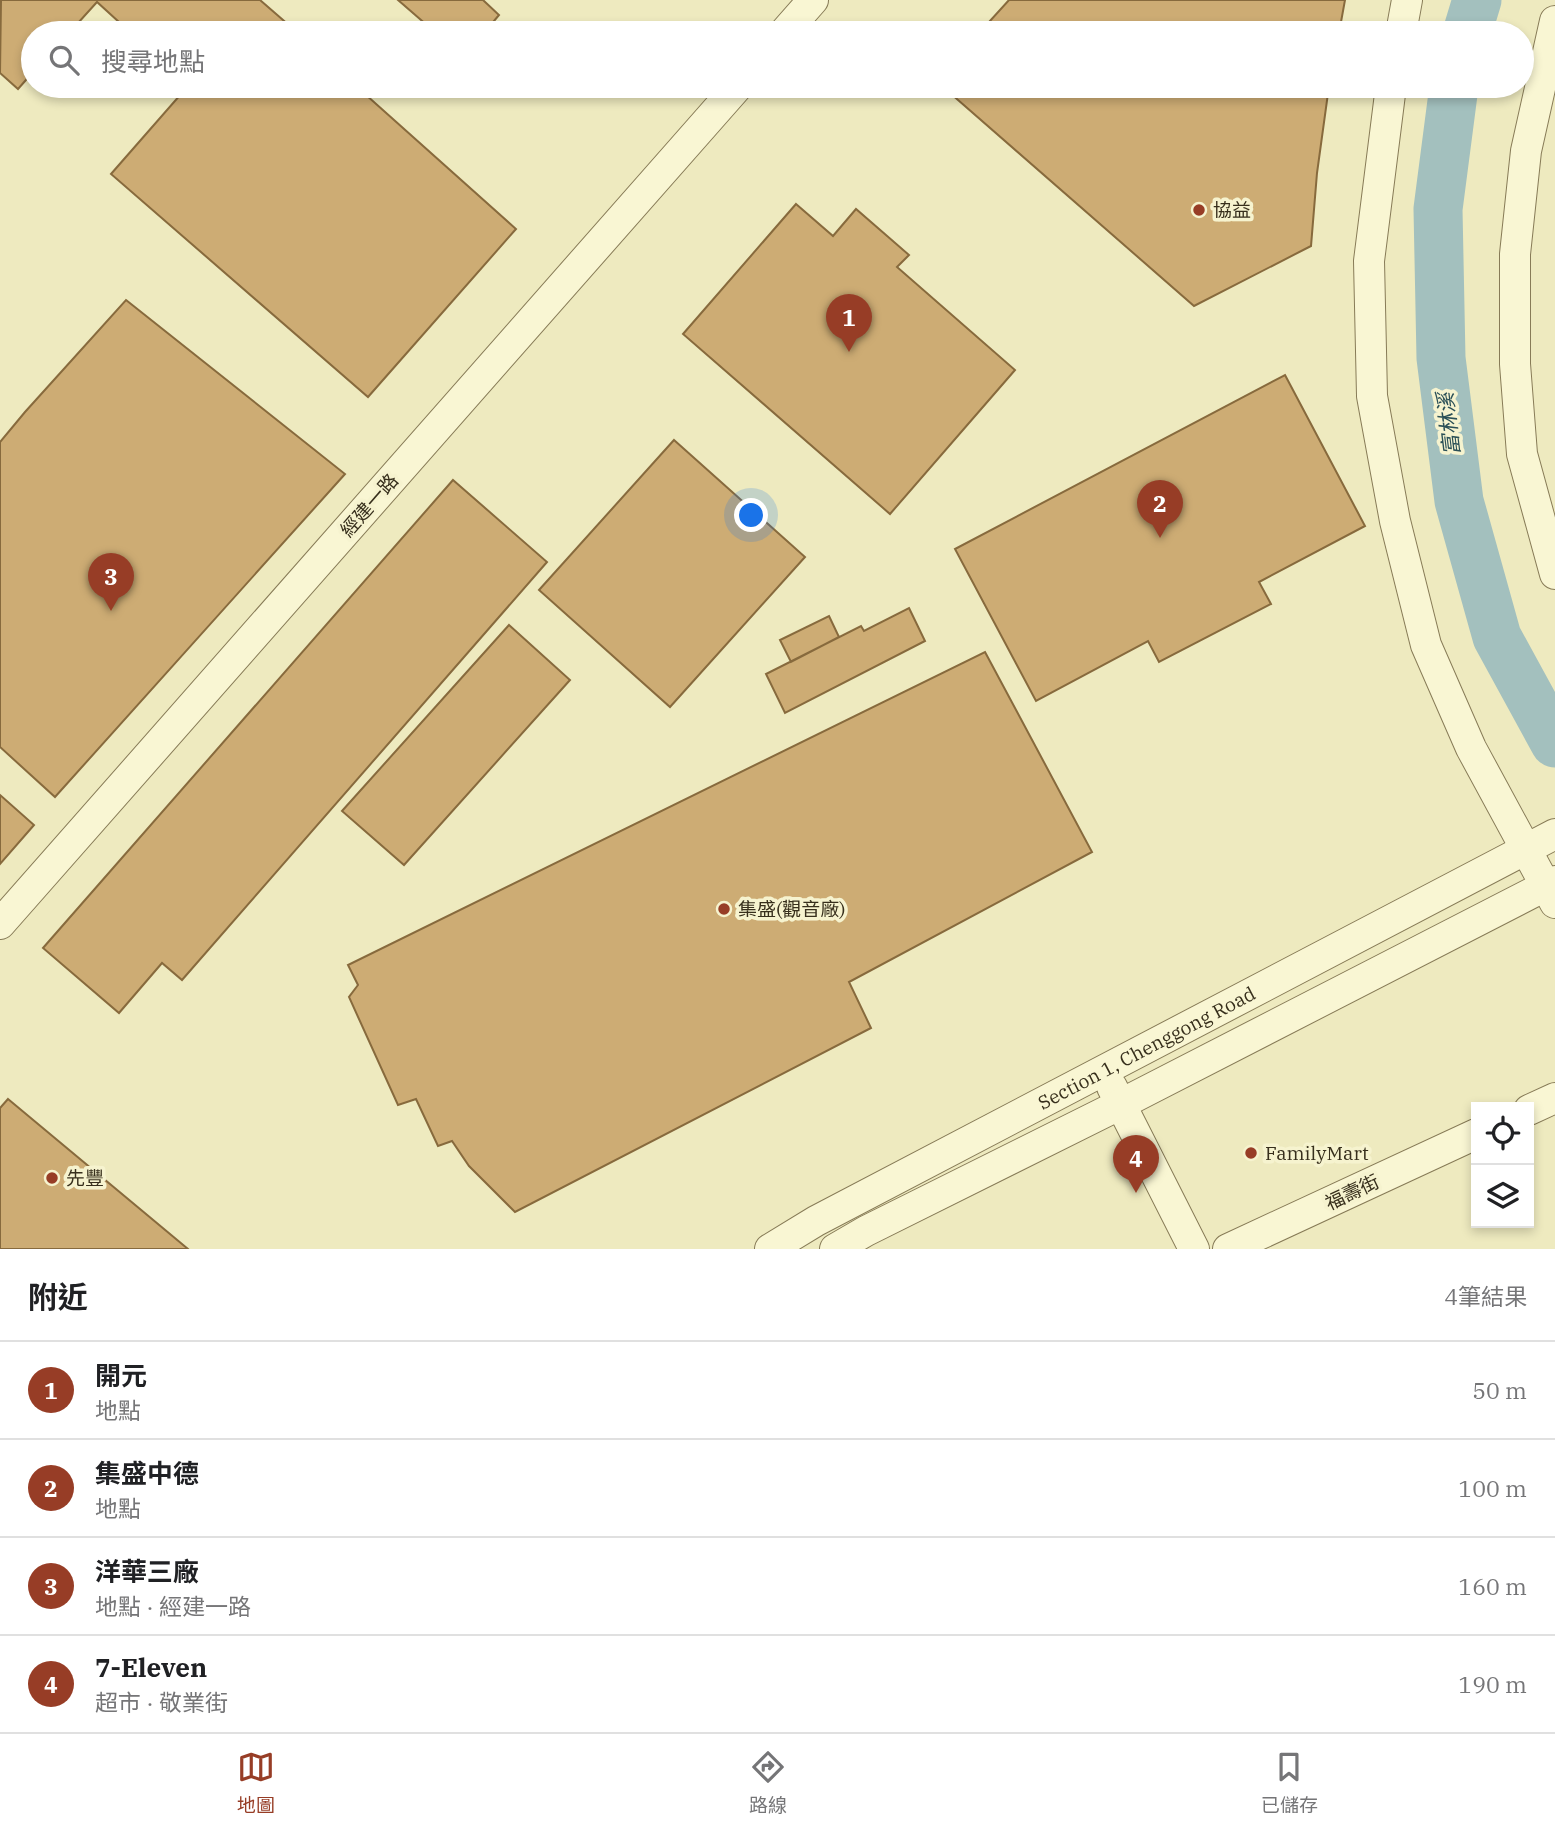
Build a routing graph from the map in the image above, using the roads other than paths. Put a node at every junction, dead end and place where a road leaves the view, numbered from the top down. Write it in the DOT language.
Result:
graph roads {
  1 [pos="813,0"];
  2 [pos="1408,0"];
  3 [pos="1555,20"];
  4 [pos="795,21"];
  5 [pos="1404,21"];
  6 [pos="727,98"];
  7 [pos="1389,98"];
  8 [pos="1555,574"];
  9 [pos="1555,834"];
  10 [pos="1525,849"];
  11 [pos="1552,890"];
  12 [pos="0,924"];
  13 [pos="1103,1071"];
  14 [pos="1555,1098"];
  15 [pos="1121,1104"];
  16 [pos="1534,1108"];
  17 [pos="1471,1136"];
  18 [pos="769,1249"];
  19 [pos="835,1249"];
  20 [pos="1194,1249"];
  21 [pos="1228,1249"];
  1 -- 4 [label="street"];
  2 -- 5 [label="street"];
  3 -- 8 [label="street"];
  6 -- 12 [label="street, 經建一路"];
  7 -- 10 [label="street"];
  9 -- 10 [label="street, Section 1, Chenggong Road"];
  10 -- 11 [label="street"];
  10 -- 13 [label="street, Section 1, Chenggong Road"];
  11 -- 15 [label="street, Section 1, Chenggong Road"];
  13 -- 15 [label="street"];
  13 -- 18 [label="street, Section 1, Chenggong Road"];
  14 -- 16 [label="street"];
  15 -- 19 [label="street, Section 1, Chenggong Road"];
  15 -- 20 [label="street"];
  17 -- 21 [label="street, 福壽街"];
}
